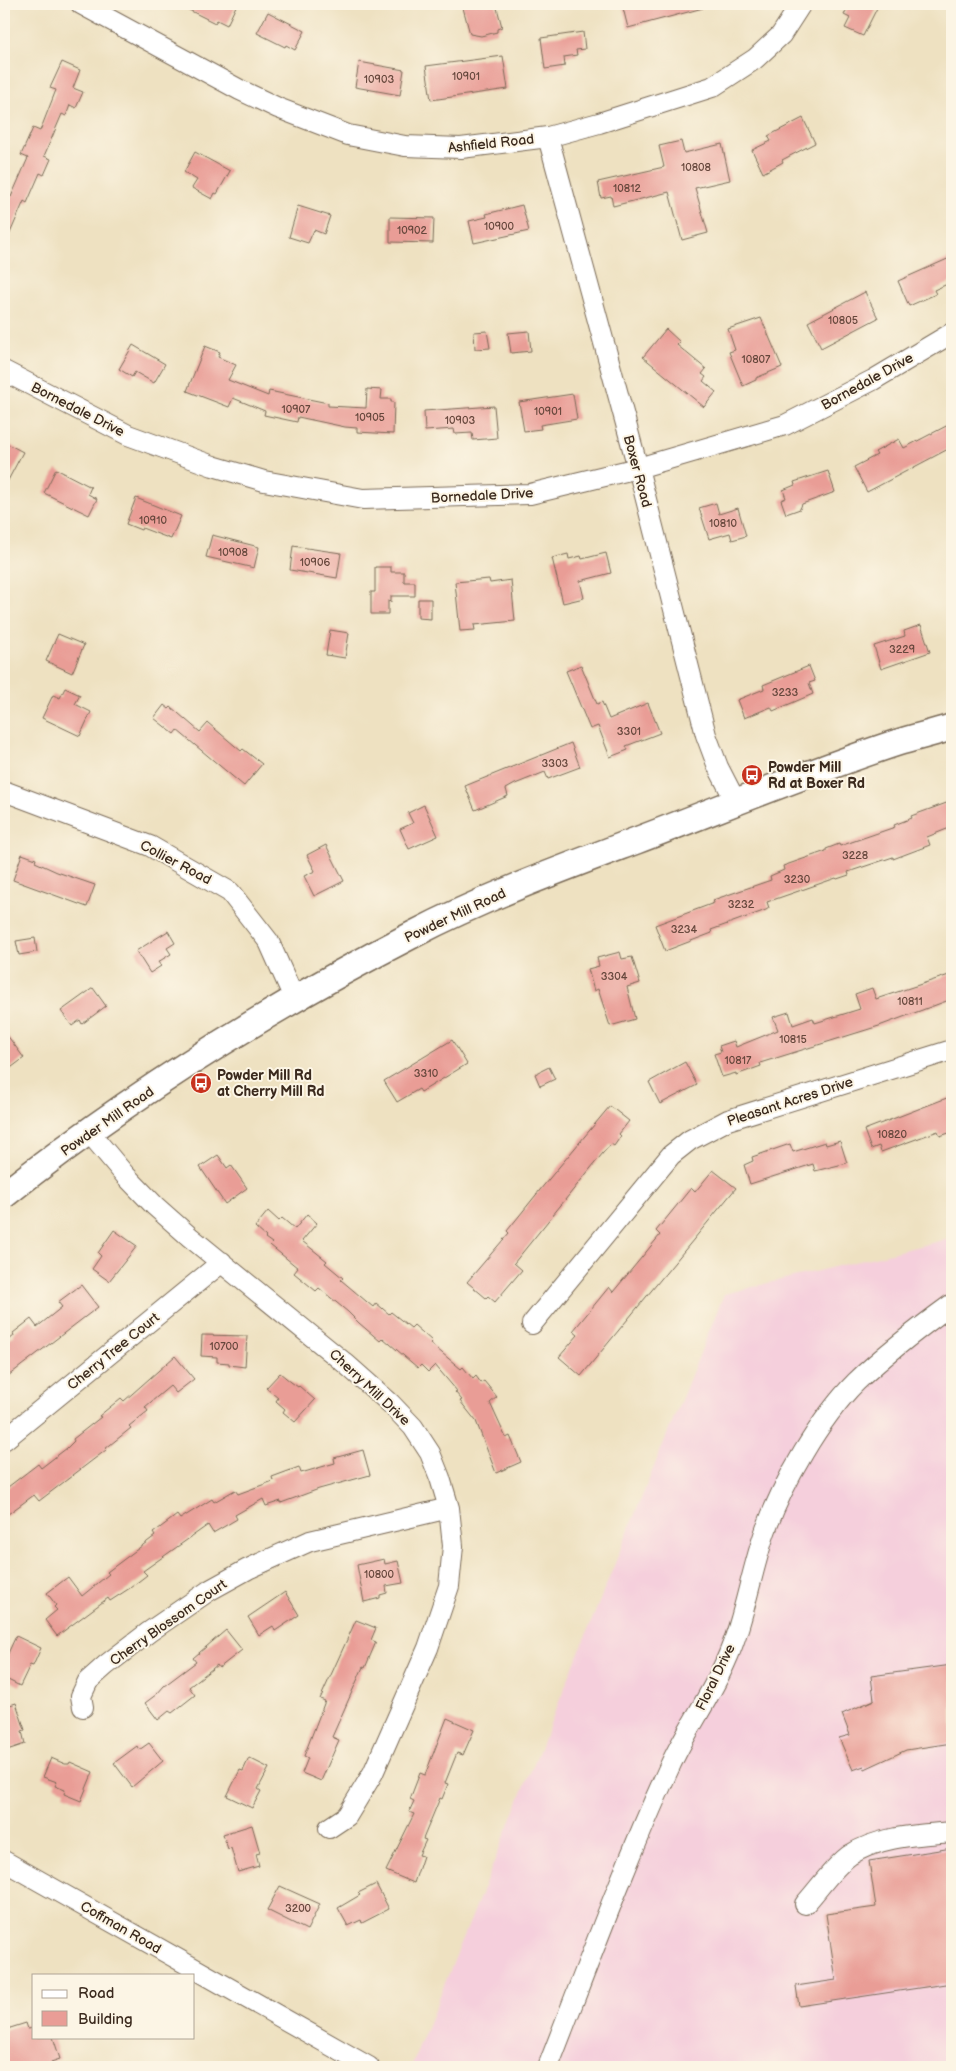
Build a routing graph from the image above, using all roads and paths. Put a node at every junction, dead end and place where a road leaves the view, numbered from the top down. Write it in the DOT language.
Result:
graph roads {
  1 [pos="81,4"];
  2 [pos="801,4"];
  3 [pos="548,137"];
  4 [pos="952,333"];
  5 [pos="4,371"];
  6 [pos="638,468"];
  7 [pos="952,727"];
  8 [pos="4,792"];
  9 [pos="736,802"];
  10 [pos="294,998"];
  11 [pos="952,1050"];
  12 [pos="89,1132"];
  13 [pos="4,1195"];
  14 [pos="222,1262"];
  15 [pos="952,1304"];
  16 [pos="532,1324"];
  17 [pos="4,1440"];
  18 [pos="449,1508"];
  19 [pos="83,1707"];
  20 [pos="329,1828"];
  21 [pos="952,1832"];
  22 [pos="4,1861"];
  23 [pos="805,1904"];
  24 [pos="368,2067"];
  25 [pos="548,2067"];
  1 -- 3 [label="street, Ashfield Road"];
  2 -- 3 [label="street, Ashfield Road"];
  3 -- 6 [label="street, Boxer Road"];
  4 -- 6 [label="street, Bornedale Drive"];
  5 -- 6 [label="street, Bornedale Drive"];
  6 -- 9 [label="street, Boxer Road"];
  7 -- 9 [label="main road, Powder Mill Road"];
  8 -- 10 [label="street, Collier Road"];
  9 -- 10 [label="main road, Powder Mill Road"];
  10 -- 12 [label="main road, Powder Mill Road"];
  11 -- 16 [label="street, Pleasant Acres Drive"];
  12 -- 13 [label="main road, Powder Mill Road"];
  12 -- 14 [label="street, Cherry Mill Drive"];
  14 -- 17 [label="street, Cherry Tree Court"];
  14 -- 18 [label="street, Cherry Mill Drive"];
  15 -- 25 [label="street, Floral Drive"];
  18 -- 19 [label="street, Cherry Blossom Court"];
  18 -- 20 [label="street, Cherry Mill Drive"];
  21 -- 23 [label="street"];
  22 -- 24 [label="street, Coffman Road"];
}
